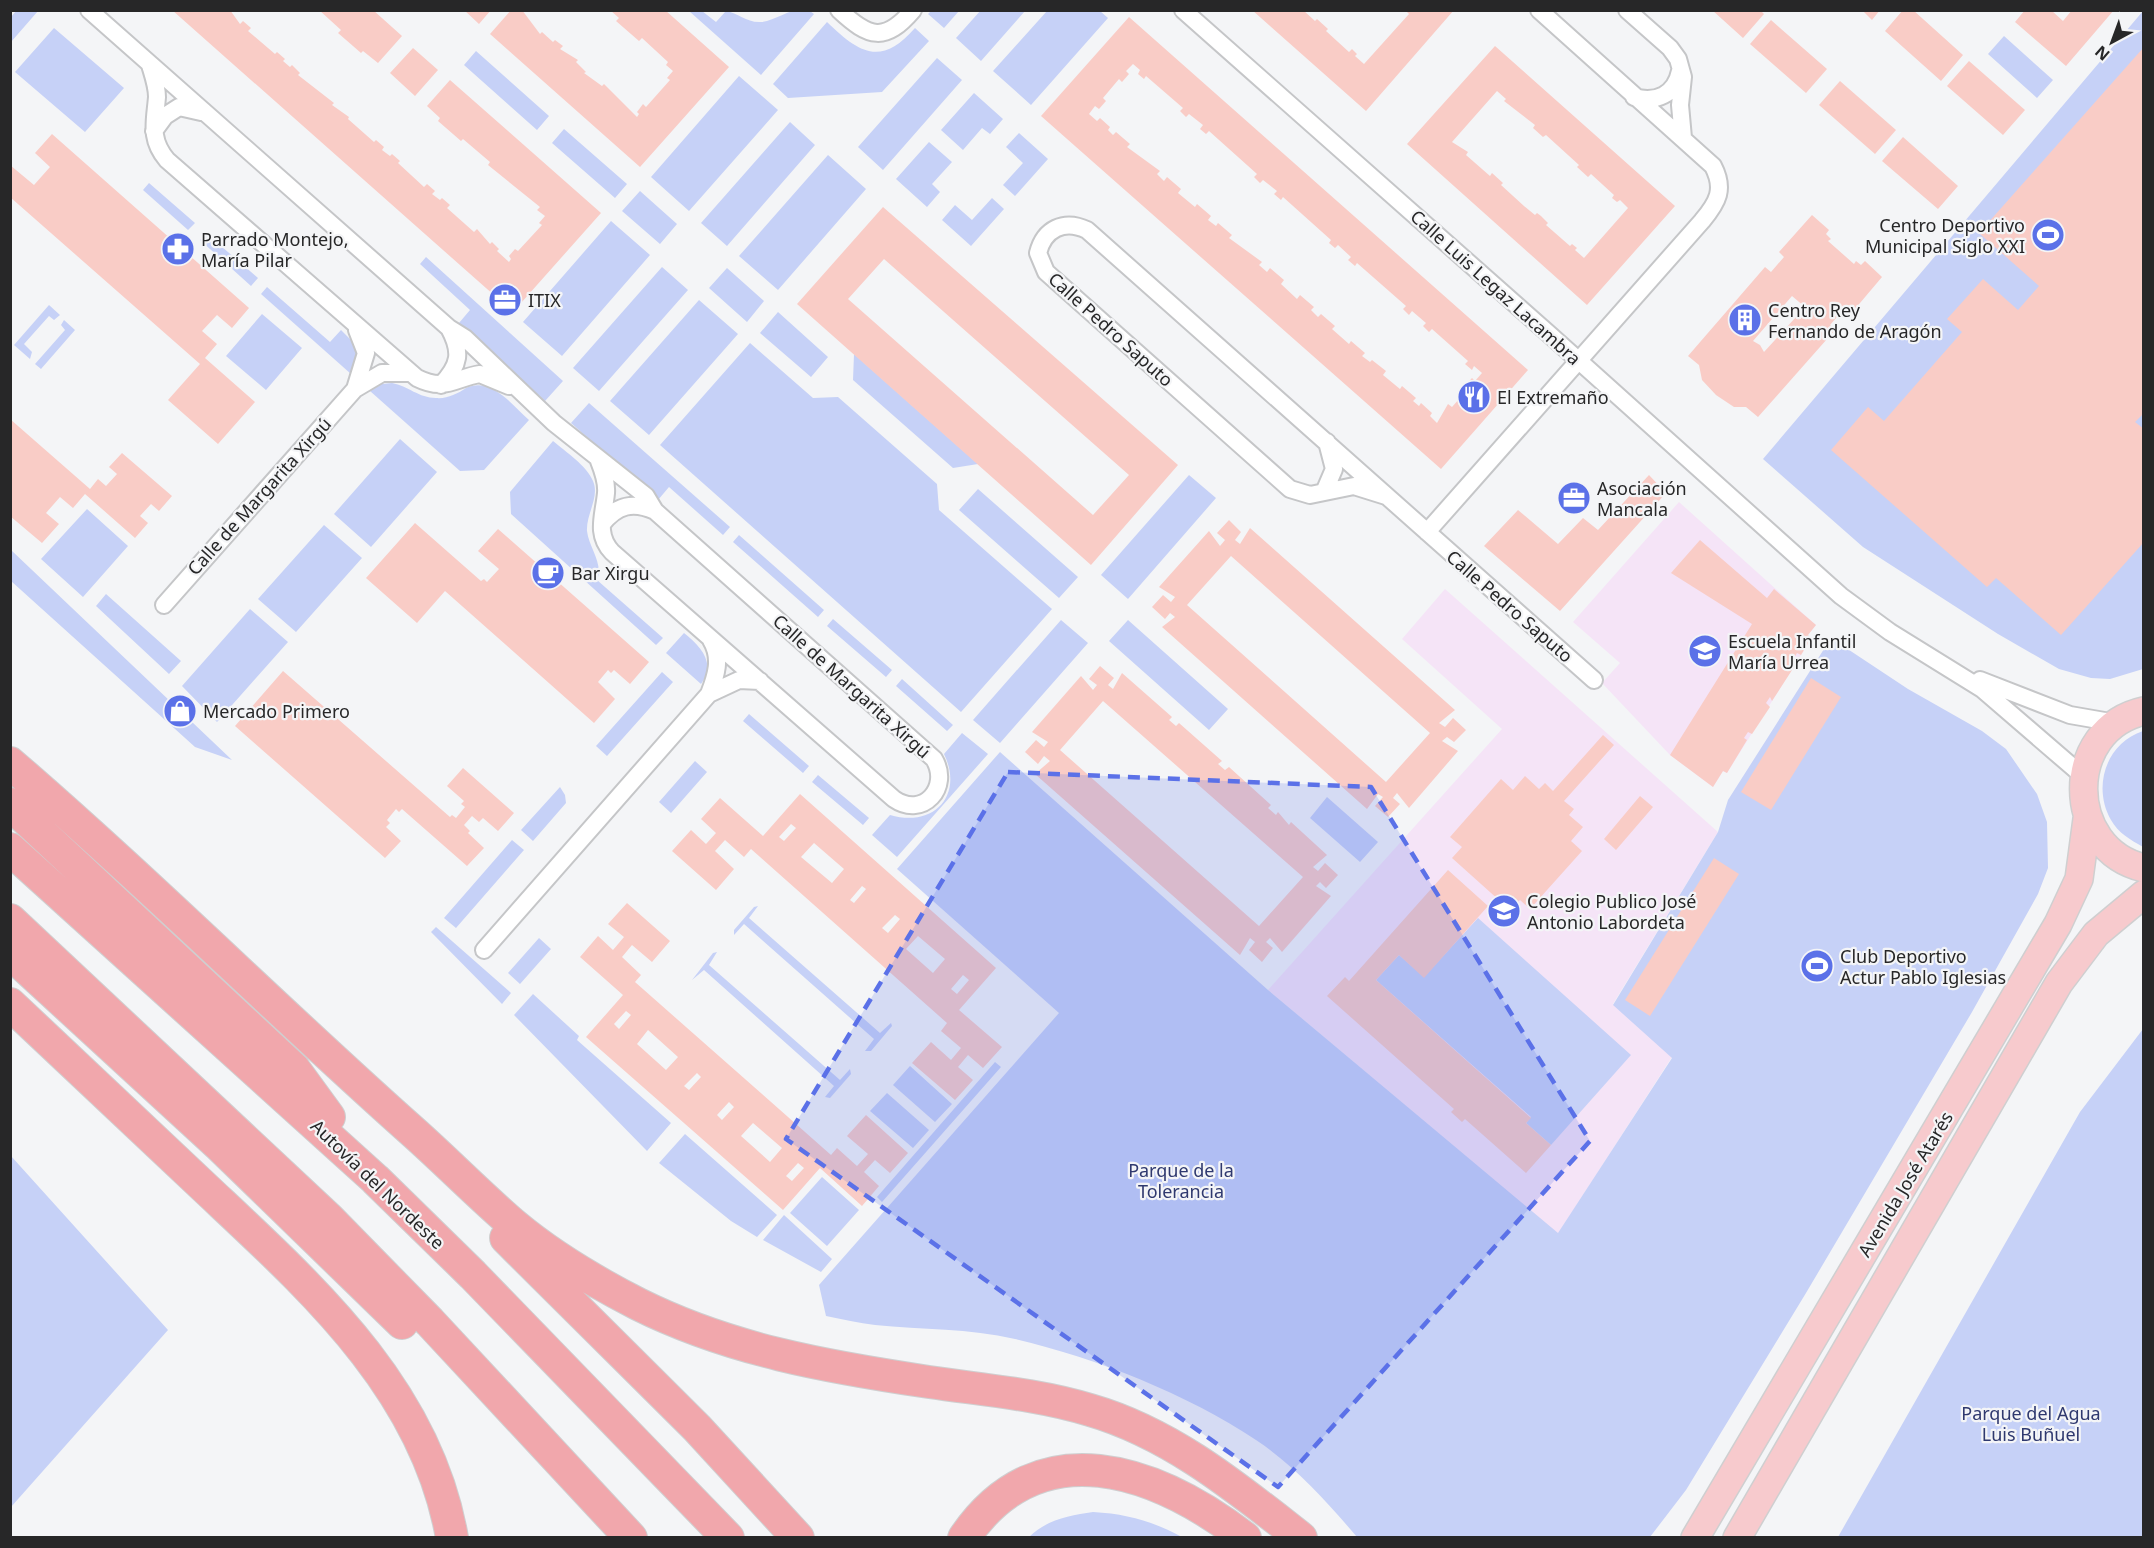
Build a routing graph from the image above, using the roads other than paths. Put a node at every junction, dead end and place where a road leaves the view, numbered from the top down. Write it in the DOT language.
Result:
graph roads {
  1 [pos="89,10"];
  2 [pos="839,10"];
  3 [pos="914,10"];
  4 [pos="1183,10"];
  5 [pos="1539,10"];
  6 [pos="1627,10"];
  7 [pos="150,64"];
  8 [pos="1680,66"];
  9 [pos="1634,97"];
  10 [pos="206,114"];
  11 [pos="154,131"];
  12 [pos="1683,138"];
  13 [pos="355,327"];
  14 [pos="449,328"];
  15 [pos="1579,360"];
  16 [pos="410,373"];
  17 [pos="441,385"];
  18 [pos="355,388"];
  19 [pos="521,394"];
  20 [pos="1327,441"];
  21 [pos="598,461"];
  22 [pos="1325,490"];
  23 [pos="1386,496"];
  24 [pos="655,511"];
  25 [pos="602,524"];
  26 [pos="1427,532"];
  27 [pos="164,604"];
  28 [pos="708,636"];
  29 [pos="1954,670"];
  30 [pos="1594,680"];
  31 [pos="760,681"];
  32 [pos="710,694"];
  33 [pos="2144,711"];
  34 [pos="2116,723"];
  35 [pos="10,764"];
  36 [pos="2083,776"];
  37 [pos="10,804"];
  38 [pos="2087,819"];
  39 [pos="10,849"];
  40 [pos="2144,867"];
  41 [pos="2144,894"];
  42 [pos="10,920"];
  43 [pos="484,950"];
  44 [pos="10,953"];
  45 [pos="10,1004"];
  46 [pos="316,1046"];
  47 [pos="375,1179"];
  48 [pos="605,1509"];
  49 [pos="452,1538"];
  50 [pos="631,1538"];
  51 [pos="728,1538"];
  52 [pos="798,1538"];
  53 [pos="964,1538"];
  54 [pos="1245,1538"];
  55 [pos="1301,1538"];
  56 [pos="1695,1538"];
  57 [pos="1737,1538"];
  1 -- 7 [label="street, Calle de Margarita Xirgú"];
  2 -- 3 [label="street"];
  4 -- 15 [label="street, Calle Luis Legaz Lacambra"];
  5 -- 9 [label="street"];
  6 -- 8 [label="street"];
  7 -- 10 [label="street, Calle de Margarita Xirgú"];
  7 -- 11 [label="street, Calle de Margarita Xirgú"];
  8 -- 9 [label="street"];
  8 -- 12 [label="street"];
  9 -- 12 [label="street"];
  10 -- 11 [label="street, Calle de Margarita Xirgú"];
  10 -- 14 [label="street, Calle de Margarita Xirgú"];
  11 -- 13 [label="street, Calle de Margarita Xirgú"];
  12 -- 15 [label="street"];
  13 -- 16 [label="street, Calle de Margarita Xirgú"];
  13 -- 18 [label="street, Calle de Margarita Xirgú"];
  14 -- 17 [label="street, Calle de Margarita Xirgú"];
  14 -- 19 [label="street, Calle de Margarita Xirgú"];
  15 -- 26 [label="street"];
  15 -- 29 [label="street, Calle Luis Legaz Lacambra"];
  16 -- 17 [label="street, Calle de Margarita Xirgú"];
  16 -- 18 [label="street, Calle de Margarita Xirgú"];
  17 -- 19 [label="street, Calle de Margarita Xirgú"];
  18 -- 27 [label="street, Calle de Margarita Xirgú"];
  19 -- 21 [label="street, Calle de Margarita Xirgú"];
  20 -- 22 [label="street"];
  20 -- 22 [label="street, Calle Pedro Saputo"];
  20 -- 23 [label="street, Calle Pedro Saputo"];
  21 -- 24 [label="street, Calle de Margarita Xirgú"];
  21 -- 25 [label="street, Calle de Margarita Xirgú"];
  22 -- 23 [label="street, Calle Pedro Saputo"];
  23 -- 26 [label="street, Calle Pedro Saputo"];
  24 -- 25 [label="street"];
  24 -- 31 [label="street, Calle de Margarita Xirgú"];
  25 -- 28 [label="street, Calle de Margarita Xirgú"];
  26 -- 30 [label="street, Calle Pedro Saputo"];
  28 -- 31 [label="street, Calle de Margarita Xirgú"];
  28 -- 32 [label="street"];
  29 -- 34 [label="street, Calle Luis Legaz Lacambra"];
  29 -- 36 [label="street, Calle Luis Legaz Lacambra"];
  31 -- 32 [label="street"];
  32 -- 43 [label="street"];
  33 -- 34 [label="main road"];
  34 -- 36 [label="main road"];
  35 -- 46 [label="highway"];
  36 -- 38 [label="main road"];
  37 -- 47 [label="highway"];
  38 -- 40 [label="main road"];
  38 -- 56 [label="main road, Avenida José Atarés"];
  39 -- 47 [label="highway, Autovía del Nordeste"];
  41 -- 57 [label="main road, Avenida José Atarés"];
  42 -- 48 [label="highway"];
  44 -- 48 [label="highway"];
  45 -- 49 [label="highway"];
  46 -- 52 [label="highway"];
  46 -- 55 [label="highway"];
  47 -- 51 [label="highway, Autovía del Nordeste"];
  48 -- 50 [label="highway"];
  53 -- 54 [label="highway"];
}
